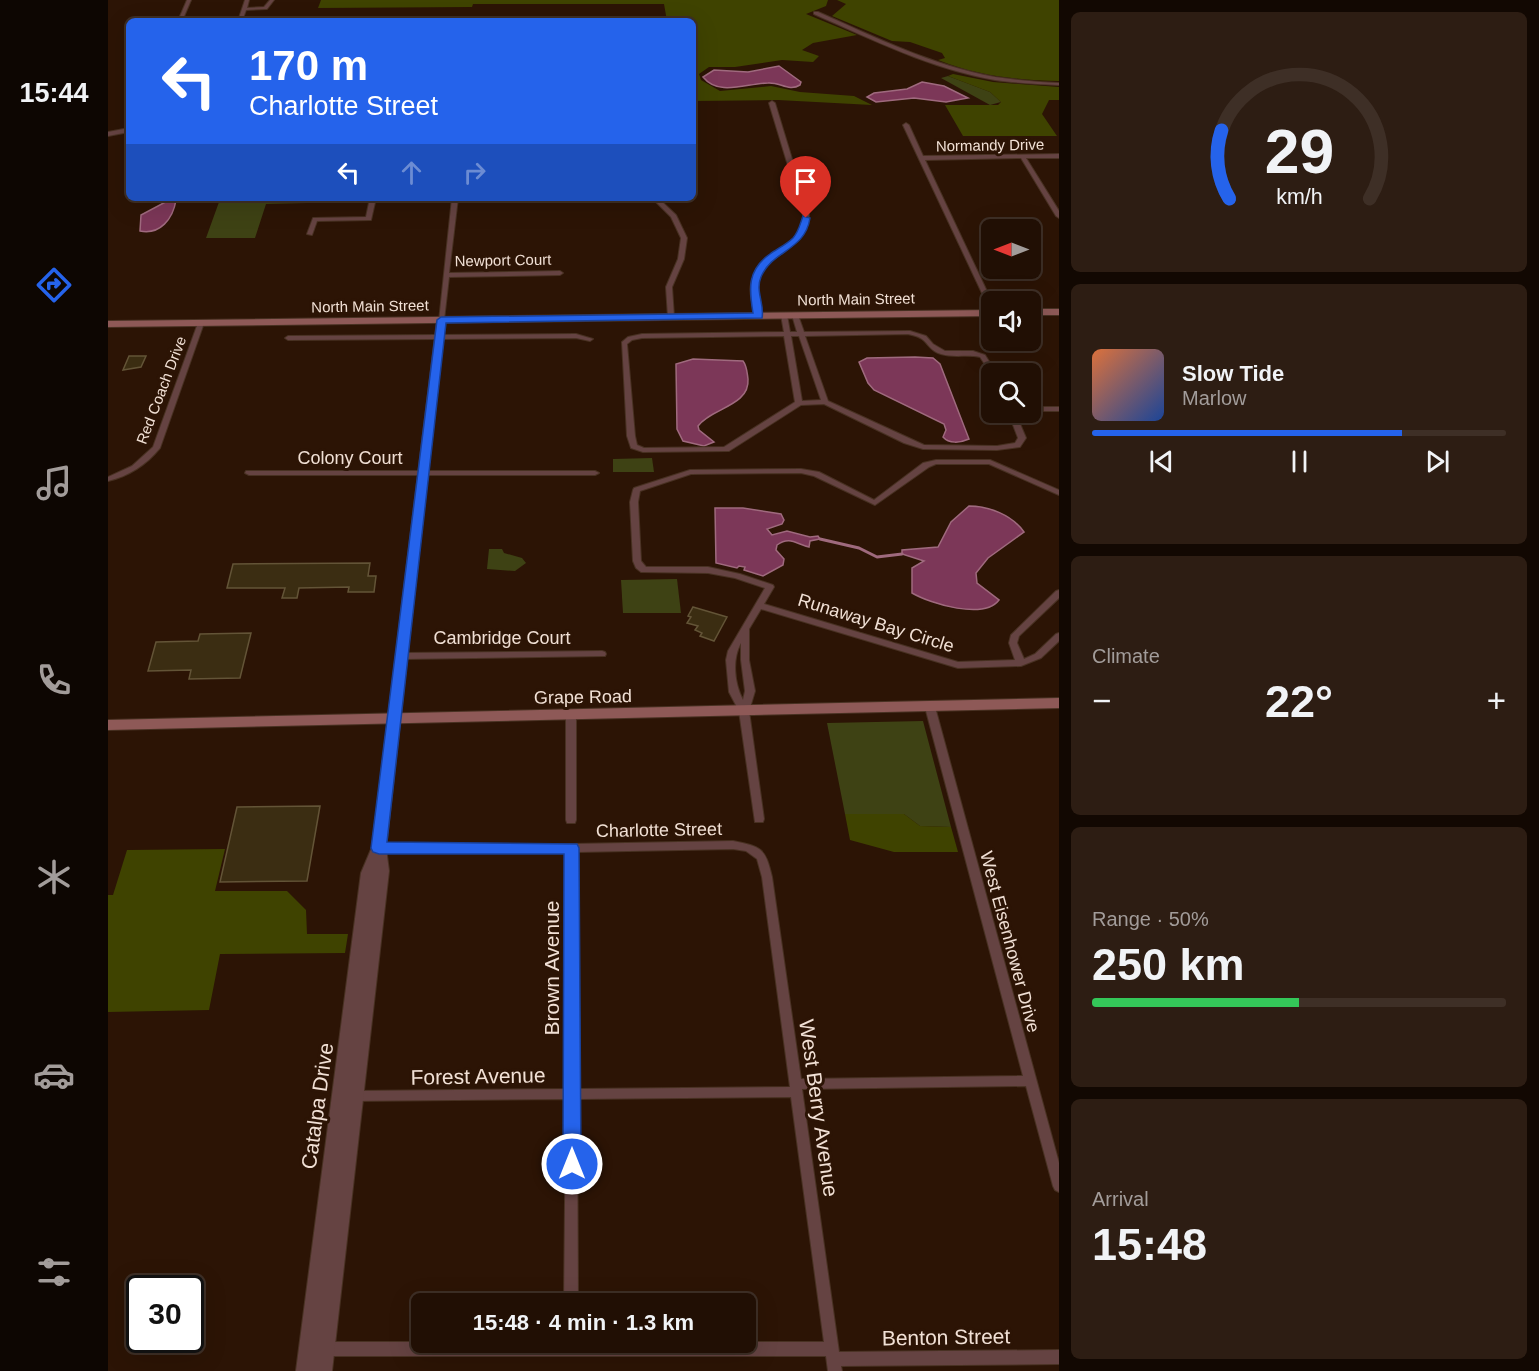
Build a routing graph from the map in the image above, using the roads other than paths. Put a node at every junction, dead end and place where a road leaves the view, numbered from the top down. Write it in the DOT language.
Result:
graph roads {
  1 [pos="189,0"];
  2 [pos="247,0"];
  3 [pos="272,0"];
  4 [pos="246,9"];
  5 [pos="816,13"];
  6 [pos="181,18"];
  7 [pos="242,18"];
  8 [pos="1059,84"];
  9 [pos="772,103"];
  10 [pos="906,125"];
  11 [pos="126,131"];
  12 [pos="108,134"];
  13 [pos="1059,156"];
  14 [pos="1023,157"];
  15 [pos="922,158"];
  16 [pos="372,201"];
  17 [pos="455,201"];
  18 [pos="658,201"];
  19 [pos="1059,216"];
  20 [pos="310,234"];
  21 [pos="560,273"];
  22 [pos="447,274"];
  23 [pos="983,291"];
  24 [pos="981,310"];
  25 [pos="1041,312"];
  26 [pos="1059,312"];
  27 [pos="784,315"];
  28 [pos="795,315"];
  29 [pos="759,316"];
  30 [pos="671,317"];
  31 [pos="441,320"];
  32 [pos="201,323"];
  33 [pos="108,324"];
  34 [pos="788,334"];
  35 [pos="800,334"];
  36 [pos="439,337"];
  37 [pos="288,338"];
  38 [pos="590,339"];
  39 [pos="987,363"];
  40 [pos="825,402"];
  41 [pos="799,403"];
  42 [pos="1047,409"];
  43 [pos="1059,409"];
  44 [pos="1016,423"];
  45 [pos="595,472"];
  46 [pos="249,473"];
  47 [pos="423,473"];
  48 [pos="108,478"];
  49 [pos="1059,493"];
  50 [pos="1059,593"];
  51 [pos="759,605"];
  52 [pos="747,624"];
  53 [pos="1059,636"];
  54 [pos="602,654"];
  55 [pos="403,656"];
  56 [pos="1021,663"];
  57 [pos="1059,703"];
  58 [pos="930,707"];
  59 [pos="744,711"];
  60 [pos="570,715"];
  61 [pos="394,720"];
  62 [pos="108,725"];
  63 [pos="759,819"];
  64 [pos="571,820"];
  65 [pos="379,848"];
  66 [pos="572,848"];
  67 [pos="758,852"];
  68 [pos="1031,1081"];
  69 [pos="796,1088"];
  70 [pos="572,1094"];
  71 [pos="348,1096"];
  72 [pos="1059,1186"];
  73 [pos="571,1293"];
  74 [pos="411,1348"];
  75 [pos="307,1349"];
  76 [pos="325,1349"];
  77 [pos="702,1353"];
  78 [pos="1059,1357"];
  79 [pos="834,1360"];
  80 [pos="305,1371"];
  81 [pos="323,1371"];
  1 -- 6 [label="street"];
  2 -- 4 [label="street"];
  3 -- 4 [label="street"];
  4 -- 7 [label="street"];
  5 -- 8 [label="street"];
  9 -- 29 [label="street"];
  10 -- 15 [label="street"];
  11 -- 12 [label="street"];
  13 -- 14 [label="street, Normandy Drive"];
  14 -- 15 [label="street, Normandy Drive"];
  14 -- 19 [label="street"];
  15 -- 23 [label="street"];
  16 -- 20 [label="street"];
  17 -- 22 [label="street"];
  18 -- 30 [label="street"];
  21 -- 22 [label="street, Newport Court"];
  22 -- 31 [label="street"];
  24 -- 28 [label="main road, North Main Street"];
  25 -- 26 [label="main road"];
  27 -- 28 [label="main road, North Main Street"];
  27 -- 29 [label="main road, North Main Street"];
  27 -- 34 [label="street"];
  28 -- 35 [label="street"];
  29 -- 30 [label="main road, North Main Street"];
  30 -- 31 [label="main road, North Main Street"];
  31 -- 32 [label="main road, North Main Street"];
  31 -- 36 [label="street, Catalpa Drive"];
  32 -- 33 [label="main road, North Main Street"];
  32 -- 48 [label="street, Red Coach Drive"];
  34 -- 35 [label="street"];
  34 -- 41 [label="street"];
  34 -- 41 [label="street"];
  35 -- 39 [label="street"];
  35 -- 40 [label="street"];
  36 -- 37 [label="street"];
  36 -- 38 [label="street"];
  36 -- 47 [label="street, Catalpa Drive"];
  40 -- 41 [label="street"];
  40 -- 44 [label="street"];
  42 -- 43 [label="street"];
  45 -- 47 [label="street, Colony Court"];
  46 -- 47 [label="street, Colony Court"];
  47 -- 55 [label="street, Catalpa Drive"];
  49 -- 51 [label="street"];
  50 -- 56 [label="street"];
  51 -- 52 [label="street"];
  51 -- 56 [label="street, Runaway Bay Circle"];
  52 -- 59 [label="street"];
  52 -- 59 [label="street"];
  53 -- 56 [label="street, Runaway Bay Circle"];
  54 -- 55 [label="street, Cambridge Court"];
  55 -- 61 [label="street, Catalpa Drive"];
  57 -- 58 [label="main road, Grape Road"];
  58 -- 59 [label="main road, Grape Road"];
  58 -- 68 [label="street, West Eisenhower Drive"];
  59 -- 60 [label="main road, Grape Road"];
  59 -- 63 [label="street"];
  60 -- 61 [label="main road, Grape Road"];
  60 -- 64 [label="street"];
  61 -- 62 [label="main road, Grape Road"];
  61 -- 65 [label="street, Catalpa Drive"];
  65 -- 66 [label="street, Charlotte Street"];
  65 -- 71 [label="street, Catalpa Drive"];
  66 -- 67 [label="street, Charlotte Street"];
  66 -- 70 [label="street, Brown Avenue"];
  67 -- 69 [label="street, West Berry Avenue"];
  68 -- 69 [label="street, Forest Avenue"];
  68 -- 72 [label="street, West Eisenhower Drive"];
  69 -- 70 [label="street, Forest Avenue"];
  69 -- 79 [label="street, West Berry Avenue"];
  70 -- 71 [label="street, Forest Avenue"];
  70 -- 73 [label="street, Brown Avenue"];
  71 -- 75 [label="street, Catalpa Drive"];
  71 -- 76 [label="street, Catalpa Drive"];
  74 -- 76 [label="street, Benton Street"];
  75 -- 76 [label="street, Benton Street"];
  75 -- 80 [label="street, Catalpa Drive"];
  76 -- 81 [label="street, Catalpa Drive"];
  77 -- 79 [label="street, Benton Street"];
  78 -- 79 [label="street, Benton Street"];
}
